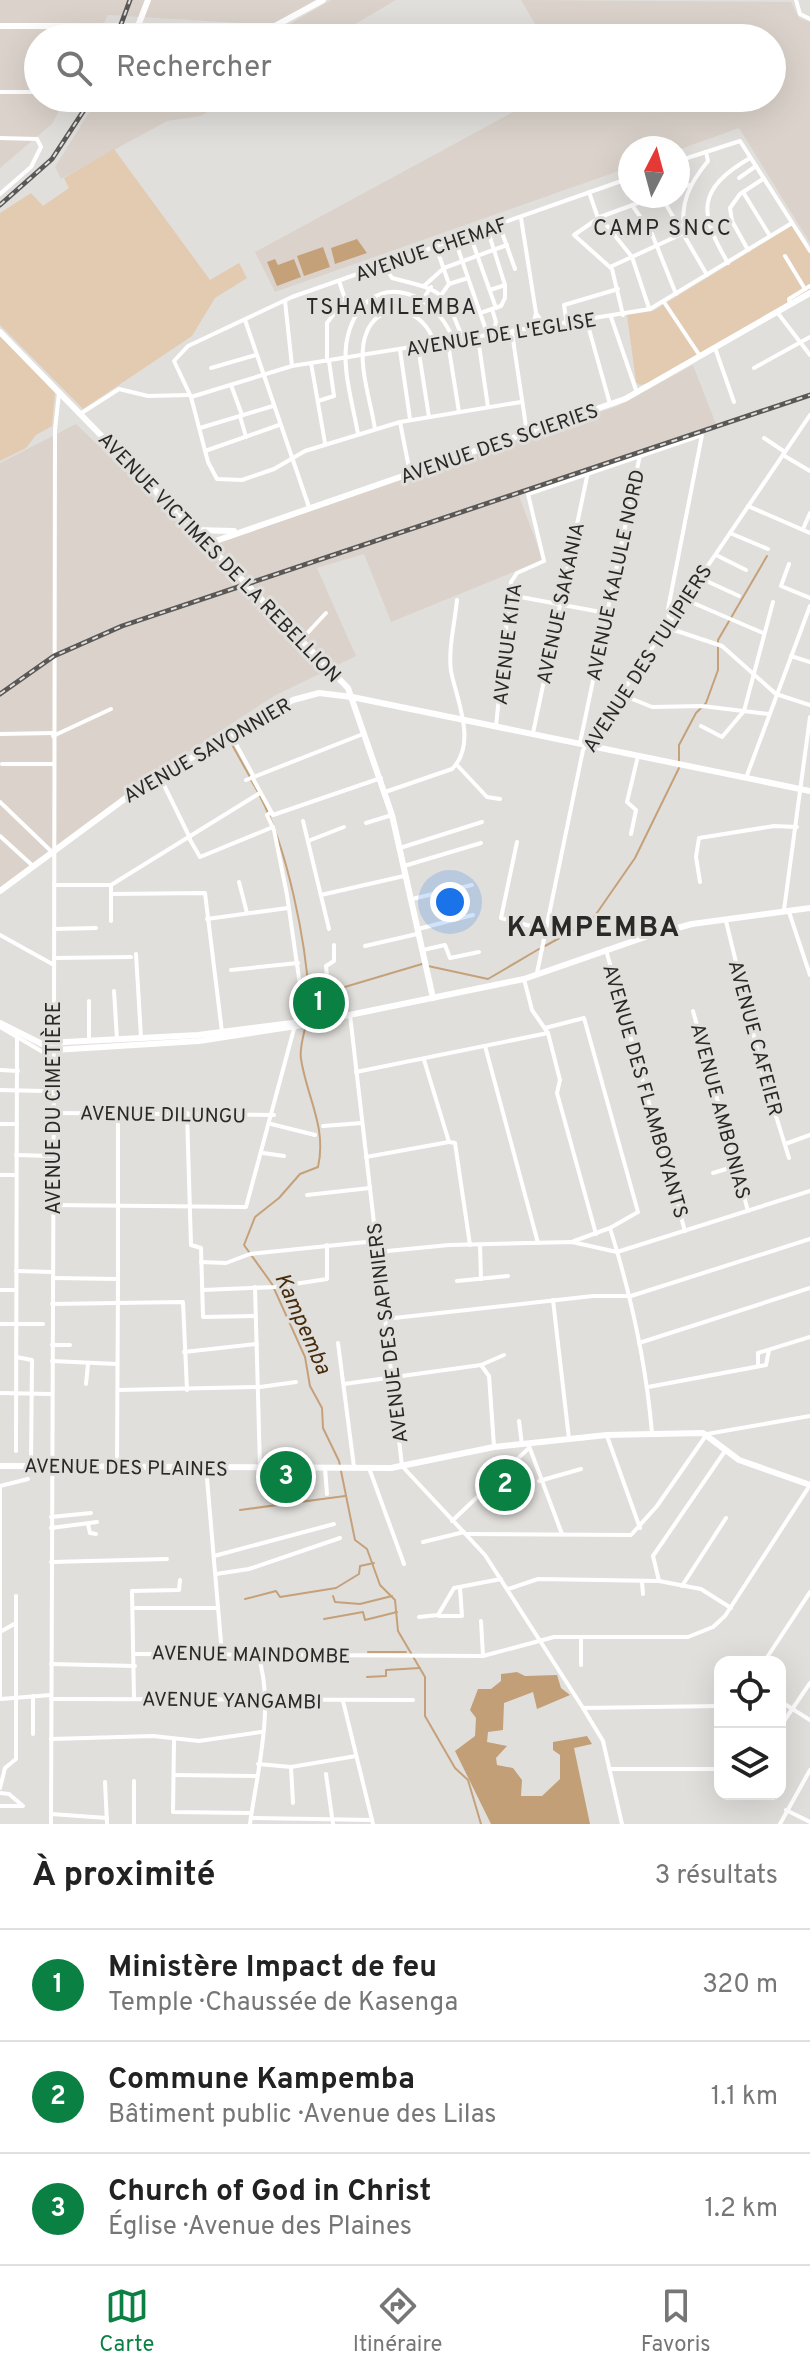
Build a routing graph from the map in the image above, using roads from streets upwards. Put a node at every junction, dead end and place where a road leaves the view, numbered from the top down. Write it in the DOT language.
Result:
graph roads {
  1 [pos="148,0"];
  2 [pos="323,0"];
  3 [pos="796,0"];
  4 [pos="810,19"];
  5 [pos="139,24"];
  6 [pos="279,24"];
  7 [pos="0,26"];
  8 [pos="24,26"];
  9 [pos="0,92"];
  10 [pos="24,92"];
  11 [pos="0,138"];
  12 [pos="705,151"];
  13 [pos="690,157"];
  14 [pos="751,158"];
  15 [pos="756,166"];
  16 [pos="739,178"];
  17 [pos="763,179"];
  18 [pos="618,182"];
  19 [pos="690,184"];
  20 [pos="589,192"];
  21 [pos="743,192"];
  22 [pos="0,194"];
  23 [pos="624,208"];
  24 [pos="634,208"];
  25 [pos="667,208"];
  26 [pos="683,208"];
  27 [pos="521,217"];
  28 [pos="599,218"];
  29 [pos="792,223"];
  30 [pos="499,224"];
  31 [pos="487,228"];
  32 [pos="684,233"];
  33 [pos="470,235"];
  34 [pos="770,236"];
  35 [pos="455,240"];
  36 [pos="507,245"];
  37 [pos="658,245"];
  38 [pos="436,247"];
  39 [pos="494,249"];
  40 [pos="748,250"];
  41 [pos="810,251"];
  42 [pos="477,255"];
  43 [pos="785,256"];
  44 [pos="632,257"];
  45 [pos="462,261"];
  46 [pos="728,263"];
  47 [pos="384,265"];
  48 [pos="610,267"];
  49 [pos="444,268"];
  50 [pos="515,269"];
  51 [pos="707,275"];
  52 [pos="468,278"];
  53 [pos="339,281"];
  54 [pos="449,284"];
  55 [pos="505,285"];
  56 [pos="428,286"];
  57 [pos="618,289"];
  58 [pos="808,289"];
  59 [pos="490,290"];
  60 [pos="676,294"];
  61 [pos="441,295"];
  62 [pos="422,298"];
  63 [pos="285,301"];
  64 [pos="664,302"];
  65 [pos="494,308"];
  66 [pos="650,309"];
  67 [pos="483,312"];
  68 [pos="777,312"];
  69 [pos="536,313"];
  70 [pos="413,314"];
  71 [pos="623,315"];
  72 [pos="611,317"];
  73 [pos="245,320"];
  74 [pos="587,322"];
  75 [pos="567,325"];
  76 [pos="546,328"];
  77 [pos="532,330"];
  78 [pos="0,332"];
  79 [pos="512,333"];
  80 [pos="490,336"];
  81 [pos="478,337"];
  82 [pos="810,337"];
  83 [pos="463,340"];
  84 [pos="451,342"];
  85 [pos="802,342"];
  86 [pos="434,344"];
  87 [pos="418,347"];
  88 [pos="715,348"];
  89 [pos="400,350"];
  90 [pos="256,355"];
  91 [pos="363,355"];
  92 [pos="810,355"];
  93 [pos="700,357"];
  94 [pos="346,358"];
  95 [pos="328,361"];
  96 [pos="311,363"];
  97 [pos="292,366"];
  98 [pos="211,368"];
  99 [pos="754,368"];
  100 [pos="262,374"];
  101 [pos="231,385"];
  102 [pos="59,393"];
  103 [pos="637,393"];
  104 [pos="190,396"];
  105 [pos="318,401"];
  106 [pos="521,402"];
  107 [pos="734,402"];
  108 [pos="610,405"];
  109 [pos="273,406"];
  110 [pos="488,407"];
  111 [pos="459,412"];
  112 [pos="80,414"];
  113 [pos="810,415"];
  114 [pos="241,416"];
  115 [pos="429,417"];
  116 [pos="410,420"];
  117 [pos="400,422"];
  118 [pos="279,425"];
  119 [pos="200,428"];
  120 [pos="375,429"];
  121 [pos="358,434"];
  122 [pos="527,434"];
  123 [pos="247,437"];
  124 [pos="764,438"];
  125 [pos="325,444"];
  126 [pos="205,451"];
  127 [pos="784,454"];
  128 [pos="640,455"];
  129 [pos="291,456"];
  130 [pos="810,471"];
  131 [pos="588,472"];
  132 [pos="410,473"];
  133 [pos="748,506"];
  134 [pos="309,507"];
  135 [pos="810,513"];
  136 [pos="192,529"];
  137 [pos="245,530"];
  138 [pos="802,530"];
  139 [pos="730,533"];
  140 [pos="810,533"];
  141 [pos="207,544"];
  142 [pos="768,549"];
  143 [pos="715,554"];
  144 [pos="789,564"];
  145 [pos="746,570"];
  146 [pos="700,578"];
  147 [pos="510,595"];
  148 [pos="739,596"];
  149 [pos="810,598"];
  150 [pos="684,599"];
  151 [pos="457,600"];
  152 [pos="773,602"];
  153 [pos="560,604"];
  154 [pos="810,606"];
  155 [pos="326,613"];
  156 [pos="606,613"];
  157 [pos="669,621"];
  158 [pos="665,627"];
  159 [pos="763,633"];
  160 [pos="301,640"];
  161 [pos="791,656"];
  162 [pos="810,662"];
  163 [pos="754,672"];
  164 [pos="620,694"];
  165 [pos="776,694"];
  166 [pos="352,697"];
  167 [pos="810,705"];
  168 [pos="111,709"];
  169 [pos="744,711"];
  170 [pos="769,714"];
  171 [pos="810,717"];
  172 [pos="465,719"];
  173 [pos="496,726"];
  174 [pos="701,726"];
  175 [pos="365,733"];
  176 [pos="533,733"];
  177 [pos="0,734"];
  178 [pos="53,734"];
  179 [pos="231,735"];
  180 [pos="584,744"];
  181 [pos="638,756"];
  182 [pos="2,764"];
  183 [pos="53,764"];
  184 [pos="456,764"];
  185 [pos="159,775"];
  186 [pos="250,778"];
  187 [pos="381,778"];
  188 [pos="746,778"];
  189 [pos="806,790"];
  190 [pos="385,792"];
  191 [pos="258,794"];
  192 [pos="500,799"];
  193 [pos="0,802"];
  194 [pos="270,814"];
  195 [pos="392,815"];
  196 [pos="303,821"];
  197 [pos="482,822"];
  198 [pos="366,823"];
  199 [pos="273,827"];
  200 [pos="344,827"];
  201 [pos="797,827"];
  202 [pos="631,834"];
  203 [pos="0,836"];
  204 [pos="189,838"];
  205 [pos="308,841"];
  206 [pos="517,842"];
  207 [pos="481,843"];
  208 [pos="400,848"];
  209 [pos="53,851"];
  210 [pos="33,866"];
  211 [pos="404,866"];
  212 [pos="406,876"];
  213 [pos="239,882"];
  214 [pos="700,882"];
  215 [pos="54,885"];
  216 [pos="111,885"];
  217 [pos="472,885"];
  218 [pos="1,888"];
  219 [pos="111,894"];
  220 [pos="321,895"];
  221 [pos="411,899"];
  222 [pos="289,908"];
  223 [pos="810,908"];
  224 [pos="786,910"];
  225 [pos="247,913"];
  226 [pos="473,915"];
  227 [pos="725,918"];
  228 [pos="207,919"];
  229 [pos="111,921"];
  230 [pos="96,928"];
  231 [pos="54,929"];
  232 [pos="329,929"];
  233 [pos="545,930"];
  234 [pos="418,931"];
  235 [pos="0,935"];
  236 [pos="334,945"];
  237 [pos="365,946"];
  238 [pos="423,950"];
  239 [pos="606,950"];
  240 [pos="479,952"];
  241 [pos="54,958"];
  242 [pos="298,963"];
  243 [pos="54,965"];
  244 [pos="231,970"];
  245 [pos="536,975"];
  246 [pos="810,975"];
  247 [pos="524,979"];
  248 [pos="114,991"];
  249 [pos="433,998"];
  250 [pos="89,1001"];
  251 [pos="693,1011"];
  252 [pos="349,1014"];
  253 [pos="331,1017"];
  254 [pos="0,1023"];
  255 [pos="301,1023"];
  256 [pos="547,1031"];
  257 [pos="222,1032"];
  258 [pos="17,1036"];
  259 [pos="198,1038"];
  260 [pos="142,1039"];
  261 [pos="118,1041"];
  262 [pos="90,1043"];
  263 [pos="485,1046"];
  264 [pos="52,1050"];
  265 [pos="424,1060"];
  266 [pos="0,1070"];
  267 [pos="19,1071"];
  268 [pos="356,1072"];
  269 [pos="0,1090"];
  270 [pos="18,1091"];
  271 [pos="44,1091"];
  272 [pos="53,1113"];
  273 [pos="118,1113"];
  274 [pos="187,1113"];
  275 [pos="274,1115"];
  276 [pos="362,1123"];
  277 [pos="0,1124"];
  278 [pos="17,1124"];
  279 [pos="271,1124"];
  280 [pos="323,1126"];
  281 [pos="315,1135"];
  282 [pos="810,1135"];
  283 [pos="449,1142"];
  284 [pos="785,1144"];
  285 [pos="262,1153"];
  286 [pos="16,1155"];
  287 [pos="53,1156"];
  288 [pos="284,1156"];
  289 [pos="366,1157"];
  290 [pos="789,1158"];
  291 [pos="736,1166"];
  292 [pos="713,1173"];
  293 [pos="0,1175"];
  294 [pos="16,1175"];
  295 [pos="370,1188"];
  296 [pos="810,1191"];
  297 [pos="307,1195"];
  298 [pos="52,1205"];
  299 [pos="118,1206"];
  300 [pos="188,1206"];
  301 [pos="748,1211"];
  302 [pos="610,1228"];
  303 [pos="685,1231"];
  304 [pos="596,1234"];
  305 [pos="810,1239"];
  306 [pos="376,1241"];
  307 [pos="572,1242"];
  308 [pos="538,1243"];
  309 [pos="327,1245"];
  310 [pos="470,1245"];
  311 [pos="480,1245"];
  312 [pos="377,1252"];
  313 [pos="617,1252"];
  314 [pos="201,1262"];
  315 [pos="16,1271"];
  316 [pos="52,1272"];
  317 [pos="508,1276"];
  318 [pos="52,1278"];
  319 [pos="118,1279"];
  320 [pos="481,1279"];
  321 [pos="457,1281"];
  322 [pos="255,1287"];
  323 [pos="810,1288"];
  324 [pos="0,1290"];
  325 [pos="15,1290"];
  326 [pos="203,1290"];
  327 [pos="631,1296"];
  328 [pos="553,1300"];
  329 [pos="118,1302"];
  330 [pos="52,1304"];
  331 [pos="254,1316"];
  332 [pos="385,1319"];
  333 [pos="0,1324"];
  334 [pos="16,1324"];
  335 [pos="43,1324"];
  336 [pos="810,1337"];
  337 [pos="338,1343"];
  338 [pos="639,1343"];
  339 [pos="257,1344"];
  340 [pos="52,1345"];
  341 [pos="70,1345"];
  342 [pos="769,1350"];
  343 [pos="184,1352"];
  344 [pos="504,1355"];
  345 [pos="16,1357"];
  346 [pos="52,1361"];
  347 [pos="88,1364"];
  348 [pos="118,1364"];
  349 [pos="481,1365"];
  350 [pos="758,1366"];
  351 [pos="392,1376"];
  352 [pos="296,1382"];
  353 [pos="86,1384"];
  354 [pos="344,1384"];
  355 [pos="260,1387"];
  356 [pos="648,1387"];
  357 [pos="118,1390"];
  358 [pos="187,1390"];
  359 [pos="0,1393"];
  360 [pos="15,1393"];
  361 [pos="33,1393"];
  362 [pos="51,1394"];
  363 [pos="810,1416"];
  364 [pos="519,1421"];
  365 [pos="652,1433"];
  366 [pos="707,1434"];
  367 [pos="607,1435"];
  368 [pos="569,1439"];
  369 [pos="526,1445"];
  370 [pos="494,1447"];
  371 [pos="725,1450"];
  372 [pos="16,1451"];
  373 [pos="31,1465"];
  374 [pos="51,1465"];
  375 [pos="0,1466"];
  376 [pos="402,1466"];
  377 [pos="117,1467"];
  378 [pos="206,1467"];
  379 [pos="260,1468"];
  380 [pos="328,1468"];
  381 [pos="354,1468"];
  382 [pos="369,1468"];
  383 [pos="581,1469"];
  384 [pos="28,1479"];
  385 [pos="539,1481"];
  386 [pos="810,1485"];
  387 [pos="0,1488"];
  388 [pos="327,1494"];
  389 [pos="1,1508"];
  390 [pos="91,1513"];
  391 [pos="51,1517"];
  392 [pos="726,1518"];
  393 [pos="452,1521"];
  394 [pos="554,1521"];
  395 [pos="97,1522"];
  396 [pos="88,1524"];
  397 [pos="334,1524"];
  398 [pos="51,1528"];
  399 [pos="640,1528"];
  400 [pos="466,1533"];
  401 [pos="96,1534"];
  402 [pos="550,1534"];
  403 [pos="562,1534"];
  404 [pos="340,1538"];
  405 [pos="423,1542"];
  406 [pos="214,1556"];
  407 [pos="167,1559"];
  408 [pos="51,1562"];
  409 [pos="404,1564"];
  410 [pos="215,1574"];
  411 [pos="501,1579"];
  412 [pos="180,1580"];
  413 [pos="659,1581"];
  414 [pos="642,1582"];
  415 [pos="682,1586"];
  416 [pos="460,1587"];
  417 [pos="508,1589"];
  418 [pos="810,1592"];
  419 [pos="643,1594"];
  420 [pos="16,1596"];
  421 [pos="0,1597"];
  422 [pos="132,1608"];
  423 [pos="218,1608"];
  424 [pos="731,1608"];
  425 [pos="437,1615"];
  426 [pos="419,1617"];
  427 [pos="481,1621"];
  428 [pos="16,1623"];
  429 [pos="0,1632"];
  430 [pos="581,1637"];
  431 [pos="539,1640"];
  432 [pos="135,1654"];
  433 [pos="222,1654"];
  434 [pos="258,1655"];
  435 [pos="483,1656"];
  436 [pos="768,1656"];
  437 [pos="51,1664"];
  438 [pos="581,1665"];
  439 [pos="135,1666"];
  440 [pos="810,1683"];
  441 [pos="16,1696"];
  442 [pos="33,1696"];
  443 [pos="51,1697"];
  444 [pos="134,1698"];
  445 [pos="0,1700"];
  446 [pos="264,1700"];
  447 [pos="413,1700"];
  448 [pos="343,1701"];
  449 [pos="786,1705"];
  450 [pos="714,1706"];
  451 [pos="583,1708"];
  452 [pos="792,1709"];
  453 [pos="786,1718"];
  454 [pos="810,1720"];
  455 [pos="261,1732"];
  456 [pos="33,1734"];
  457 [pos="51,1739"];
  458 [pos="174,1739"];
  459 [pos="356,1756"];
  460 [pos="258,1764"];
  461 [pos="291,1767"];
  462 [pos="611,1769"];
  463 [pos="714,1769"];
  464 [pos="810,1770"];
  465 [pos="326,1774"];
  466 [pos="173,1775"];
  467 [pos="255,1776"];
  468 [pos="134,1781"];
  469 [pos="105,1782"];
  470 [pos="0,1791"];
  471 [pos="293,1803"];
  472 [pos="0,1806"];
  473 [pos="786,1810"];
  474 [pos="51,1814"];
  475 [pos="251,1818"];
  476 [pos="107,1821"];
  477 [pos="333,1821"];
  478 [pos="373,1822"];
  479 [pos="810,1822"];
  480 [pos="51,1824"];
  481 [pos="134,1824"];
  482 [pos="622,1824"];
  483 [pos="780,1824"];
  1 -- 5 [label="street"];
  2 -- 6 [label="street"];
  3 -- 4 [label="street"];
  7 -- 8 [label="street"];
  9 -- 10 [label="street"];
  11 -- 22 [label="street"];
  12 -- 13 [label="street"];
  12 -- 14 [label="street"];
  12 -- 19 [label="street"];
  14 -- 15 [label="street"];
  14 -- 46 [label="street"];
  15 -- 16 [label="street"];
  15 -- 17 [label="street"];
  17 -- 21 [label="street"];
  17 -- 29 [label="street"];
  18 -- 20 [label="street, AVENUE CHEMAF"];
  20 -- 27 [label="street, AVENUE CHEMAF"];
  20 -- 28 [label="street"];
  21 -- 34 [label="street"];
  21 -- 40 [label="street"];
  23 -- 28 [label="street"];
  24 -- 37 [label="street"];
  25 -- 32 [label="street"];
  26 -- 32 [label="street"];
  27 -- 30 [label="street, AVENUE CHEMAF"];
  27 -- 69 [label="street"];
  28 -- 44 [label="street"];
  28 -- 48 [label="street"];
  29 -- 34 [label="street, AVENUE DE L'EGLISE"];
  29 -- 41 [label="street"];
  30 -- 31 [label="street, AVENUE CHEMAF"];
  30 -- 36 [label="street"];
  31 -- 33 [label="street, AVENUE CHEMAF"];
  31 -- 39 [label="street"];
  32 -- 37 [label="street"];
  32 -- 51 [label="street"];
  33 -- 35 [label="street, AVENUE CHEMAF"];
  33 -- 42 [label="street"];
  34 -- 40 [label="street, AVENUE DE L'EGLISE"];
  35 -- 38 [label="street, AVENUE CHEMAF"];
  35 -- 45 [label="street"];
  36 -- 39 [label="street"];
  36 -- 50 [label="street"];
  37 -- 44 [label="street"];
  37 -- 60 [label="street"];
  38 -- 47 [label="street, AVENUE CHEMAF"];
  38 -- 49 [label="street"];
  39 -- 42 [label="street"];
  39 -- 55 [label="street"];
  40 -- 46 [label="street, AVENUE DE L'EGLISE"];
  42 -- 45 [label="street"];
  42 -- 59 [label="street"];
  43 -- 58 [label="street"];
  44 -- 48 [label="street"];
  44 -- 66 [label="street"];
  45 -- 49 [label="street"];
  45 -- 52 [label="street"];
  46 -- 51 [label="street, AVENUE DE L'EGLISE"];
  47 -- 53 [label="street, AVENUE CHEMAF"];
  47 -- 56 [label="street"];
  48 -- 57 [label="street"];
  49 -- 54 [label="street"];
  49 -- 56 [label="street"];
  51 -- 60 [label="street, AVENUE DE L'EGLISE"];
  52 -- 54 [label="street"];
  52 -- 80 [label="street"];
  53 -- 63 [label="street, AVENUE CHEMAF"];
  53 -- 95 [label="street"];
  54 -- 61 [label="street"];
  55 -- 59 [label="street"];
  55 -- 65 [label="street"];
  56 -- 61 [label="street"];
  56 -- 62 [label="street"];
  57 -- 71 [label="street"];
  57 -- 75 [label="street"];
  58 -- 68 [label="street, AVENUE DES SCIERIES"];
  59 -- 65 [label="street"];
  60 -- 64 [label="street, AVENUE DE L'EGLISE"];
  61 -- 83 [label="street"];
  62 -- 70 [label="street"];
  62 -- 84 [label="street"];
  62 -- 94 [label="street"];
  63 -- 73 [label="street, AVENUE CHEMAF"];
  63 -- 97 [label="street"];
  64 -- 66 [label="street, AVENUE DE L'EGLISE"];
  64 -- 93 [label="street"];
  65 -- 67 [label="street"];
  65 -- 80 [label="street"];
  66 -- 71 [label="street, AVENUE DE L'EGLISE"];
  68 -- 85 [label="street"];
  68 -- 88 [label="street, AVENUE DES SCIERIES"];
  69 -- 76 [label="street"];
  69 -- 77 [label="street"];
  70 -- 86 [label="street"];
  70 -- 91 [label="street"];
  71 -- 72 [label="street, AVENUE DE L'EGLISE"];
  72 -- 74 [label="street, AVENUE DE L'EGLISE"];
  72 -- 103 [label="street"];
  73 -- 90 [label="street"];
  73 -- 104 [label="street, AVENUE CHEMAF"];
  74 -- 75 [label="street, AVENUE DE L'EGLISE"];
  74 -- 108 [label="street"];
  75 -- 76 [label="street, AVENUE DE L'EGLISE"];
  76 -- 77 [label="street, AVENUE DE L'EGLISE"];
  77 -- 79 [label="street, AVENUE DE L'EGLISE"];
  78 -- 102 [label="street, AVENUE VICTIMES DE LA REBELLION"];
  79 -- 80 [label="street, AVENUE DE L'EGLISE"];
  79 -- 106 [label="street"];
  80 -- 81 [label="street, AVENUE DE L'EGLISE"];
  81 -- 83 [label="street, AVENUE DE L'EGLISE"];
  81 -- 110 [label="street"];
  82 -- 85 [label="street"];
  83 -- 84 [label="street, AVENUE DE L'EGLISE"];
  84 -- 86 [label="street, AVENUE DE L'EGLISE"];
  84 -- 111 [label="street"];
  85 -- 92 [label="street"];
  85 -- 99 [label="street"];
  86 -- 87 [label="street, AVENUE DE L'EGLISE"];
  87 -- 89 [label="street, AVENUE DE L'EGLISE"];
  87 -- 115 [label="street"];
  88 -- 93 [label="street, AVENUE DES SCIERIES"];
  88 -- 107 [label="street"];
  89 -- 91 [label="street, AVENUE DE L'EGLISE"];
  89 -- 116 [label="street"];
  90 -- 98 [label="street"];
  90 -- 100 [label="street"];
  91 -- 94 [label="street, AVENUE DE L'EGLISE"];
  91 -- 120 [label="street"];
  93 -- 103 [label="street, AVENUE DES SCIERIES"];
  94 -- 95 [label="street, AVENUE DE L'EGLISE"];
  94 -- 121 [label="street"];
  95 -- 96 [label="street, AVENUE DE L'EGLISE"];
  95 -- 105 [label="street"];
  96 -- 97 [label="street, AVENUE DE L'EGLISE"];
  96 -- 105 [label="street"];
  97 -- 100 [label="street, AVENUE DE L'EGLISE"];
  100 -- 101 [label="street, AVENUE DE L'EGLISE"];
  100 -- 109 [label="street"];
  101 -- 104 [label="street, AVENUE DE L'EGLISE"];
  101 -- 114 [label="street"];
  102 -- 112 [label="street, AVENUE VICTIMES DE LA REBELLION"];
  102 -- 178 [label="street, AVENUE DU CIMETIÈRE"];
  103 -- 108 [label="street, AVENUE DES SCIERIES"];
  104 -- 112 [label="street, AVENUE DE L'EGLISE"];
  104 -- 119 [label="street, AVENUE CHEMAF"];
  105 -- 125 [label="street"];
  106 -- 110 [label="street"];
  106 -- 122 [label="street"];
  108 -- 122 [label="street, AVENUE DES SCIERIES"];
  109 -- 114 [label="street"];
  109 -- 118 [label="street"];
  110 -- 111 [label="street"];
  111 -- 115 [label="street"];
  112 -- 136 [label="street, AVENUE VICTIMES DE LA REBELLION"];
  113 -- 127 [label="street, AVENUE DES TULIPIERS"];
  114 -- 119 [label="street"];
  114 -- 123 [label="street"];
  115 -- 116 [label="street"];
  116 -- 117 [label="street"];
  117 -- 120 [label="street"];
  117 -- 132 [label="street"];
  118 -- 123 [label="street"];
  118 -- 129 [label="street"];
  119 -- 126 [label="street, AVENUE CHEMAF"];
  120 -- 121 [label="street"];
  121 -- 125 [label="street"];
  122 -- 132 [label="street, AVENUE DES SCIERIES"];
  123 -- 126 [label="street"];
  124 -- 127 [label="street"];
  125 -- 129 [label="street"];
  126 -- 129 [label="street"];
  127 -- 130 [label="street"];
  127 -- 133 [label="street, AVENUE DES TULIPIERS"];
  128 -- 131 [label="street"];
  128 -- 156 [label="street, AVENUE KALULE NORD"];
  128 -- 157 [label="street"];
  129 -- 134 [label="street"];
  131 -- 147 [label="street, AVENUE KITA"];
  131 -- 153 [label="street, AVENUE SAKANIA"];
  132 -- 134 [label="street, AVENUE DES SCIERIES"];
  133 -- 138 [label="street"];
  133 -- 139 [label="street, AVENUE DES TULIPIERS"];
  134 -- 137 [label="street, AVENUE DES SCIERIES"];
  135 -- 138 [label="street"];
  136 -- 137 [label="street"];
  136 -- 141 [label="street, AVENUE VICTIMES DE LA REBELLION"];
  137 -- 141 [label="street, AVENUE DES SCIERIES"];
  138 -- 140 [label="street"];
  139 -- 142 [label="street"];
  139 -- 143 [label="street, AVENUE DES TULIPIERS"];
  141 -- 160 [label="street, AVENUE VICTIMES DE LA REBELLION"];
  143 -- 145 [label="street"];
  143 -- 146 [label="street, AVENUE DES TULIPIERS"];
  144 -- 149 [label="street"];
  146 -- 148 [label="street"];
  146 -- 150 [label="street, AVENUE DES TULIPIERS"];
  147 -- 153 [label="street"];
  147 -- 173 [label="street, AVENUE KITA"];
  150 -- 157 [label="street, AVENUE DES TULIPIERS"];
  150 -- 159 [label="street"];
  151 -- 172 [label="street"];
  152 -- 159 [label="street"];
  153 -- 156 [label="street"];
  153 -- 176 [label="street, AVENUE SAKANIA"];
  154 -- 161 [label="street"];
  155 -- 160 [label="street"];
  156 -- 180 [label="street, AVENUE KALULE NORD"];
  157 -- 158 [label="street, AVENUE DES TULIPIERS"];
  158 -- 163 [label="street"];
  158 -- 164 [label="street, AVENUE DES TULIPIERS"];
  159 -- 163 [label="street"];
  160 -- 166 [label="street, AVENUE VICTIMES DE LA REBELLION"];
  161 -- 162 [label="street"];
  161 -- 165 [label="street"];
  163 -- 165 [label="street"];
  163 -- 169 [label="street"];
  164 -- 169 [label="street"];
  164 -- 180 [label="street, AVENUE DES TULIPIERS"];
  165 -- 167 [label="street"];
  165 -- 170 [label="street"];
  166 -- 172 [label="street, AVENUE SAVONNIER"];
  166 -- 175 [label="street, AVENUE VICTIMES DE LA REBELLION"];
  166 -- 179 [label="street, AVENUE SAVONNIER"];
  168 -- 178 [label="street"];
  169 -- 170 [label="street"];
  169 -- 174 [label="street"];
  170 -- 188 [label="street"];
  171 -- 189 [label="street"];
  172 -- 173 [label="street, AVENUE SAVONNIER"];
  172 -- 184 [label="street"];
  173 -- 176 [label="street, AVENUE SAVONNIER"];
  175 -- 186 [label="street"];
  175 -- 187 [label="street, AVENUE VICTIMES DE LA REBELLION"];
  176 -- 180 [label="street, AVENUE SAVONNIER"];
  177 -- 178 [label="street"];
  178 -- 183 [label="street, AVENUE DU CIMETIÈRE"];
  179 -- 185 [label="street, AVENUE SAVONNIER"];
  179 -- 186 [label="street"];
  180 -- 181 [label="street, AVENUE SAVONNIER"];
  180 -- 233 [label="street, AVENUE DES TULIPIERS"];
  181 -- 188 [label="street, AVENUE SAVONNIER"];
  181 -- 202 [label="street"];
  182 -- 183 [label="street"];
  183 -- 209 [label="street, AVENUE DU CIMETIÈRE"];
  184 -- 190 [label="street"];
  184 -- 192 [label="street"];
  185 -- 204 [label="street"];
  185 -- 209 [label="street, AVENUE SAVONNIER"];
  186 -- 191 [label="street"];
  187 -- 190 [label="street, AVENUE VICTIMES DE LA REBELLION"];
  187 -- 194 [label="street"];
  188 -- 189 [label="street, AVENUE SAVONNIER"];
  189 -- 201 [label="street"];
  190 -- 195 [label="street, AVENUE VICTIMES DE LA REBELLION"];
  191 -- 194 [label="street"];
  191 -- 204 [label="street"];
  193 -- 209 [label="street"];
  194 -- 199 [label="street"];
  195 -- 198 [label="street"];
  195 -- 208 [label="street, AVENUE VICTIMES DE LA REBELLION"];
  196 -- 205 [label="street"];
  197 -- 208 [label="street"];
  199 -- 204 [label="street"];
  199 -- 222 [label="street"];
  200 -- 205 [label="street"];
  201 -- 214 [label="street"];
  201 -- 224 [label="street"];
  203 -- 210 [label="street"];
  204 -- 216 [label="street"];
  205 -- 220 [label="street"];
  206 -- 233 [label="street"];
  207 -- 211 [label="street"];
  208 -- 211 [label="street, AVENUE VICTIMES DE LA REBELLION"];
  209 -- 210 [label="street, AVENUE SAVONNIER"];
  209 -- 215 [label="street, AVENUE DU CIMETIÈRE"];
  210 -- 218 [label="street, AVENUE SAVONNIER"];
  211 -- 212 [label="street, AVENUE VICTIMES DE LA REBELLION"];
  212 -- 220 [label="street"];
  212 -- 221 [label="street, AVENUE VICTIMES DE LA REBELLION"];
  213 -- 225 [label="street"];
  215 -- 216 [label="street"];
  215 -- 231 [label="street, AVENUE DU CIMETIÈRE"];
  216 -- 219 [label="street"];
  217 -- 221 [label="street"];
  219 -- 228 [label="street"];
  219 -- 229 [label="street"];
  220 -- 232 [label="street"];
  221 -- 234 [label="street, AVENUE VICTIMES DE LA REBELLION"];
  222 -- 225 [label="street"];
  222 -- 242 [label="street"];
  223 -- 224 [label="street"];
  224 -- 227 [label="street"];
  224 -- 246 [label="street"];
  225 -- 228 [label="street"];
  226 -- 234 [label="street"];
  227 -- 239 [label="street"];
  227 -- 284 [label="street, AVENUE CAFEIER"];
  228 -- 257 [label="street"];
  230 -- 231 [label="street"];
  231 -- 241 [label="street, AVENUE DU CIMETIÈRE"];
  233 -- 245 [label="street, AVENUE DES TULIPIERS"];
  234 -- 237 [label="street"];
  234 -- 238 [label="street, AVENUE VICTIMES DE LA REBELLION"];
  235 -- 243 [label="street"];
  236 -- 253 [label="street"];
  238 -- 240 [label="street"];
  238 -- 249 [label="street, AVENUE VICTIMES DE LA REBELLION"];
  239 -- 245 [label="street"];
  239 -- 303 [label="street, AVENUE DES FLAMBOYANTS"];
  241 -- 243 [label="street, AVENUE DU CIMETIÈRE"];
  241 -- 260 [label="street"];
  242 -- 244 [label="street"];
  242 -- 255 [label="street"];
  243 -- 264 [label="street, AVENUE DU CIMETIÈRE"];
  245 -- 247 [label="street"];
  247 -- 249 [label="street"];
  247 -- 256 [label="street"];
  248 -- 261 [label="street"];
  249 -- 252 [label="street"];
  250 -- 262 [label="street"];
  251 -- 291 [label="street, AVENUE AMBONIAS"];
  252 -- 253 [label="street"];
  252 -- 268 [label="street, AVENUE DES SAPINIERS"];
  253 -- 255 [label="street"];
  254 -- 258 [label="street"];
  254 -- 264 [label="street"];
  255 -- 257 [label="street"];
  255 -- 259 [label="street"];
  255 -- 275 [label="street"];
  256 -- 263 [label="street"];
  256 -- 302 [label="street"];
  256 -- 304 [label="street"];
  257 -- 259 [label="street"];
  258 -- 264 [label="street"];
  258 -- 267 [label="street"];
  259 -- 260 [label="street"];
  259 -- 264 [label="street"];
  260 -- 261 [label="street"];
  261 -- 262 [label="street"];
  262 -- 264 [label="street"];
  263 -- 265 [label="street"];
  263 -- 308 [label="street"];
  264 -- 272 [label="street, AVENUE DU CIMETIÈRE"];
  265 -- 268 [label="street"];
  265 -- 283 [label="street"];
  266 -- 267 [label="street"];
  267 -- 270 [label="street"];
  268 -- 276 [label="street, AVENUE DES SAPINIERS"];
  269 -- 270 [label="street"];
  270 -- 271 [label="street"];
  270 -- 278 [label="street"];
  272 -- 273 [label="street, AVENUE DILUNGU"];
  272 -- 287 [label="street, AVENUE DU CIMETIÈRE"];
  273 -- 274 [label="street, AVENUE DILUNGU"];
  273 -- 299 [label="street"];
  274 -- 275 [label="street, AVENUE DILUNGU"];
  274 -- 300 [label="street"];
  275 -- 279 [label="street"];
  276 -- 280 [label="street"];
  276 -- 289 [label="street, AVENUE DES SAPINIERS"];
  277 -- 278 [label="street"];
  278 -- 286 [label="street"];
  279 -- 281 [label="street"];
  279 -- 285 [label="street"];
  282 -- 284 [label="street"];
  283 -- 289 [label="street"];
  283 -- 310 [label="street"];
  284 -- 290 [label="street, AVENUE CAFEIER"];
  285 -- 288 [label="street"];
  285 -- 300 [label="street"];
  286 -- 287 [label="street"];
  286 -- 294 [label="street"];
  287 -- 298 [label="street, AVENUE DU CIMETIÈRE"];
  289 -- 295 [label="street, AVENUE DES SAPINIERS"];
  291 -- 292 [label="street"];
  291 -- 301 [label="street, AVENUE AMBONIAS"];
  293 -- 294 [label="street"];
  294 -- 315 [label="street"];
  295 -- 297 [label="street"];
  295 -- 306 [label="street, AVENUE DES SAPINIERS"];
  296 -- 301 [label="street"];
  298 -- 299 [label="street"];
  298 -- 316 [label="street, AVENUE DU CIMETIÈRE"];
  299 -- 300 [label="street"];
  299 -- 319 [label="street"];
  300 -- 314 [label="street"];
  301 -- 303 [label="street"];
  302 -- 304 [label="street"];
  302 -- 313 [label="street"];
  303 -- 313 [label="street"];
  304 -- 307 [label="street"];
  305 -- 327 [label="street"];
  306 -- 309 [label="street"];
  306 -- 312 [label="street, AVENUE DES SAPINIERS"];
  307 -- 308 [label="street"];
  307 -- 313 [label="street"];
  308 -- 311 [label="street"];
  309 -- 314 [label="street"];
  309 -- 322 [label="street"];
  310 -- 311 [label="street"];
  310 -- 312 [label="street"];
  311 -- 320 [label="street"];
  312 -- 332 [label="street, AVENUE DES SAPINIERS"];
  313 -- 327 [label="street"];
  314 -- 326 [label="street"];
  315 -- 316 [label="street"];
  315 -- 325 [label="street"];
  316 -- 318 [label="street, AVENUE DU CIMETIÈRE"];
  317 -- 320 [label="street"];
  318 -- 319 [label="street"];
  318 -- 330 [label="street, AVENUE DU CIMETIÈRE"];
  319 -- 329 [label="street"];
  320 -- 321 [label="street"];
  322 -- 326 [label="street"];
  322 -- 331 [label="street"];
  323 -- 338 [label="street"];
  324 -- 325 [label="street"];
  325 -- 334 [label="street"];
  326 -- 331 [label="street"];
  327 -- 328 [label="street"];
  327 -- 338 [label="street"];
  328 -- 332 [label="street"];
  328 -- 368 [label="street"];
  329 -- 330 [label="street"];
  329 -- 343 [label="street"];
  329 -- 348 [label="street"];
  330 -- 340 [label="street, AVENUE DU CIMETIÈRE"];
  331 -- 339 [label="street"];
  332 -- 351 [label="street, AVENUE DES SAPINIERS"];
  333 -- 334 [label="street"];
  334 -- 335 [label="street"];
  334 -- 345 [label="street"];
  336 -- 342 [label="street"];
  337 -- 354 [label="street"];
  338 -- 356 [label="street"];
  339 -- 343 [label="street"];
  339 -- 355 [label="street"];
  340 -- 341 [label="street"];
  340 -- 346 [label="street, AVENUE DU CIMETIÈRE"];
  342 -- 350 [label="street"];
  342 -- 350 [label="street"];
  343 -- 358 [label="street"];
  344 -- 349 [label="street"];
  345 -- 360 [label="street"];
  345 -- 361 [label="street"];
  346 -- 347 [label="street"];
  346 -- 362 [label="street, AVENUE DU CIMETIÈRE"];
  347 -- 348 [label="street"];
  347 -- 353 [label="street"];
  348 -- 357 [label="street"];
  349 -- 351 [label="street"];
  349 -- 370 [label="street"];
  350 -- 356 [label="street"];
  351 -- 354 [label="street"];
  351 -- 376 [label="street, AVENUE DES SAPINIERS"];
  352 -- 355 [label="street"];
  354 -- 381 [label="street"];
  355 -- 358 [label="street"];
  355 -- 379 [label="street"];
  356 -- 365 [label="street"];
  357 -- 358 [label="street"];
  357 -- 377 [label="street"];
  359 -- 360 [label="street"];
  360 -- 361 [label="street"];
  360 -- 372 [label="street"];
  361 -- 362 [label="street"];
  361 -- 373 [label="street"];
  362 -- 374 [label="street, AVENUE DU CIMETIÈRE"];
  363 -- 366 [label="street"];
  364 -- 369 [label="street"];
  365 -- 366 [label="street, AVENUE DES PLAINES"];
  365 -- 367 [label="street, AVENUE DES PLAINES"];
  366 -- 371 [label="street"];
  366 -- 399 [label="street"];
  367 -- 368 [label="street, AVENUE DES PLAINES"];
  367 -- 399 [label="street"];
  368 -- 369 [label="street, AVENUE DES PLAINES"];
  369 -- 370 [label="street, AVENUE DES PLAINES"];
  369 -- 385 [label="street"];
  369 -- 393 [label="street"];
  370 -- 376 [label="street, AVENUE DES PLAINES"];
  371 -- 386 [label="street"];
  371 -- 413 [label="street"];
  373 -- 374 [label="street, AVENUE DES PLAINES"];
  373 -- 375 [label="street, AVENUE DES PLAINES"];
  374 -- 377 [label="street, AVENUE DES PLAINES"];
  374 -- 391 [label="street, AVENUE DU CIMETIÈRE"];
  376 -- 382 [label="street, AVENUE DES PLAINES"];
  376 -- 393 [label="street, AVENUE DES SAPINIERS"];
  377 -- 378 [label="street, AVENUE DES PLAINES"];
  378 -- 379 [label="street, AVENUE DES PLAINES"];
  378 -- 406 [label="street"];
  379 -- 380 [label="street, AVENUE DES PLAINES"];
  380 -- 381 [label="street, AVENUE DES PLAINES"];
  380 -- 388 [label="street"];
  381 -- 382 [label="street, AVENUE DES PLAINES"];
  382 -- 409 [label="street"];
  383 -- 385 [label="street"];
  384 -- 387 [label="street"];
  385 -- 394 [label="street"];
  386 -- 424 [label="street, AVENUE MAINDOMBE"];
  387 -- 389 [label="street"];
  389 -- 421 [label="street"];
  390 -- 391 [label="street"];
  391 -- 398 [label="street, AVENUE DU CIMETIÈRE"];
  392 -- 415 [label="street"];
  393 -- 400 [label="street, AVENUE DES SAPINIERS"];
  394 -- 402 [label="street"];
  394 -- 403 [label="street"];
  395 -- 396 [label="street"];
  396 -- 398 [label="street"];
  396 -- 401 [label="street"];
  397 -- 406 [label="street"];
  398 -- 408 [label="street, AVENUE DU CIMETIÈRE"];
  399 -- 403 [label="street"];
  400 -- 402 [label="street"];
  400 -- 405 [label="street"];
  400 -- 411 [label="street, AVENUE DES SAPINIERS"];
  402 -- 403 [label="street"];
  404 -- 410 [label="street"];
  406 -- 410 [label="street"];
  407 -- 408 [label="street"];
  408 -- 437 [label="street, AVENUE DU CIMETIÈRE"];
  410 -- 423 [label="street"];
  411 -- 416 [label="street"];
  411 -- 417 [label="street, AVENUE DES SAPINIERS"];
  412 -- 422 [label="street"];
  413 -- 414 [label="street"];
  413 -- 415 [label="street"];
  414 -- 417 [label="street"];
  414 -- 419 [label="street"];
  415 -- 424 [label="street"];
  416 -- 425 [label="street"];
  416 -- 425 [label="street"];
  417 -- 431 [label="street, AVENUE DES SAPINIERS"];
  418 -- 436 [label="street"];
  420 -- 428 [label="street"];
  421 -- 429 [label="street"];
  422 -- 423 [label="street"];
  422 -- 432 [label="street"];
  423 -- 433 [label="street"];
  424 -- 430 [label="street, AVENUE MAINDOMBE"];
  425 -- 426 [label="street"];
  427 -- 435 [label="street"];
  428 -- 429 [label="street"];
  428 -- 441 [label="street"];
  429 -- 445 [label="street"];
  430 -- 431 [label="street, AVENUE MAINDOMBE"];
  430 -- 438 [label="street"];
  431 -- 435 [label="street, AVENUE MAINDOMBE"];
  431 -- 451 [label="street, AVENUE DES SAPINIERS"];
  432 -- 433 [label="street, AVENUE MAINDOMBE"];
  432 -- 439 [label="street, AVENUE MAINDOMBE"];
  433 -- 434 [label="street, AVENUE MAINDOMBE"];
  434 -- 435 [label="street, AVENUE MAINDOMBE"];
  434 -- 446 [label="street"];
  437 -- 439 [label="street"];
  437 -- 443 [label="street, AVENUE DU CIMETIÈRE"];
  439 -- 444 [label="street, AVENUE MAINDOMBE"];
  440 -- 452 [label="street"];
  441 -- 442 [label="street, AVENUE YANGAMBI"];
  441 -- 445 [label="street, AVENUE YANGAMBI"];
  441 -- 470 [label="street"];
  442 -- 443 [label="street, AVENUE YANGAMBI"];
  442 -- 456 [label="street"];
  443 -- 444 [label="street, AVENUE YANGAMBI"];
  443 -- 457 [label="street, AVENUE DU CIMETIÈRE"];
  444 -- 446 [label="street, AVENUE YANGAMBI"];
  446 -- 448 [label="street, AVENUE YANGAMBI"];
  446 -- 455 [label="street"];
  447 -- 448 [label="street, AVENUE YANGAMBI"];
  448 -- 459 [label="street"];
  449 -- 452 [label="street"];
  450 -- 451 [label="street"];
  451 -- 462 [label="street, AVENUE DES SAPINIERS"];
  452 -- 453 [label="street"];
  452 -- 454 [label="street"];
  455 -- 458 [label="street"];
  455 -- 460 [label="street"];
  457 -- 458 [label="street"];
  457 -- 474 [label="street, AVENUE DU CIMETIÈRE"];
  458 -- 466 [label="street"];
  459 -- 461 [label="street"];
  459 -- 478 [label="street"];
  460 -- 461 [label="street"];
  460 -- 467 [label="street"];
  461 -- 471 [label="street"];
  462 -- 463 [label="street"];
  462 -- 482 [label="street, AVENUE DES SAPINIERS"];
  464 -- 473 [label="street"];
  465 -- 477 [label="street"];
  466 -- 467 [label="street"];
  466 -- 475 [label="street"];
  467 -- 475 [label="street"];
  468 -- 481 [label="street"];
  469 -- 476 [label="street"];
  470 -- 472 [label="street"];
  473 -- 479 [label="street"];
  473 -- 483 [label="street"];
  474 -- 476 [label="street"];
  474 -- 480 [label="street, AVENUE DU CIMETIÈRE"];
  475 -- 477 [label="street"];
  477 -- 478 [label="street"];
}
